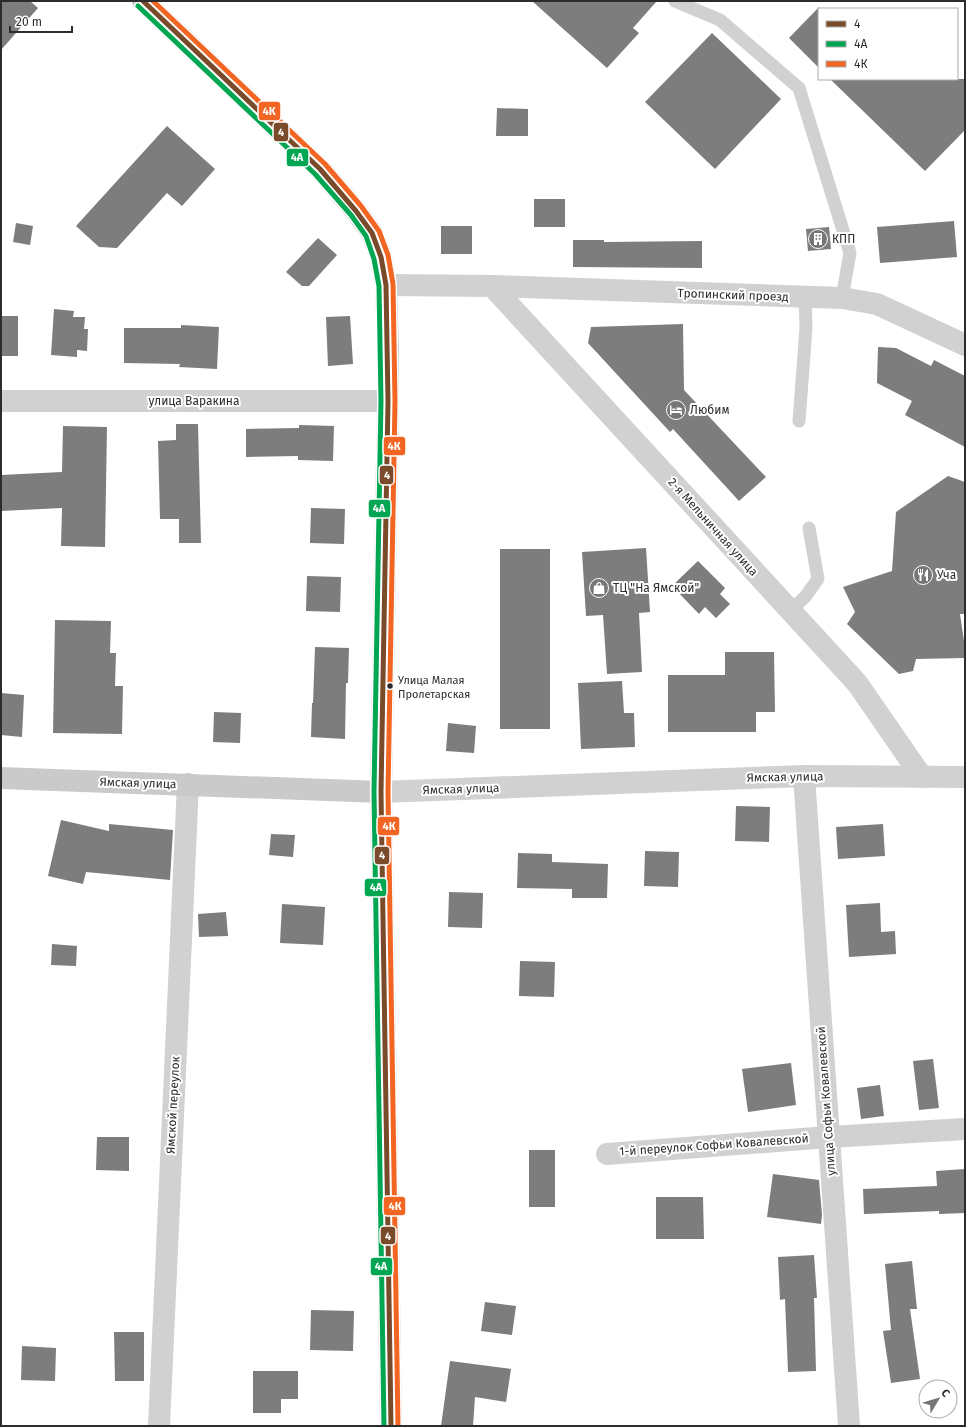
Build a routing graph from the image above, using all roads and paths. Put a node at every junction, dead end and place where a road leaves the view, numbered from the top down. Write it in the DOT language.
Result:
graph roads {
  1 [pos="143,1"];
  2 [pos="675,1"];
  3 [pos="386,285"];
  4 [pos="492,286"];
  5 [pos="805,297"];
  6 [pos="842,298"];
  7 [pos="965,345"];
  8 [pos="1,401"];
  9 [pos="388,401"];
  10 [pos="799,421"];
  11 [pos="809,528"];
  12 [pos="790,612"];
  13 [pos="804,776"];
  14 [pos="922,777"];
  15 [pos="965,777"];
  16 [pos="1,778"];
  17 [pos="188,784"];
  18 [pos="381,792"];
  19 [pos="965,1130"];
  20 [pos="829,1137"];
  21 [pos="607,1154"];
  22 [pos="159,1426"];
  23 [pos="391,1426"];
  24 [pos="849,1426"];
  1 -- 3 [label="street"];
  2 -- 6 [label="lane"];
  3 -- 4 [label="street, Тропинский проезд"];
  3 -- 9 [label="street"];
  4 -- 5 [label="street, Тропинский проезд"];
  4 -- 12 [label="street, 2-я Мельничная улица"];
  5 -- 6 [label="street, Тропинский проезд"];
  5 -- 10 [label="lane"];
  6 -- 7 [label="street, Тропинский проезд"];
  8 -- 9 [label="street, улица Варакина"];
  9 -- 18 [label="street"];
  11 -- 12 [label="lane"];
  12 -- 14 [label="street, 2-я Мельничная улица"];
  13 -- 14 [label="street, Ямская улица"];
  13 -- 18 [label="street, Ямская улица"];
  13 -- 20 [label="street, улица Софьи Ковалевской"];
  14 -- 15 [label="street, Ямская улица"];
  16 -- 17 [label="street, Ямская улица"];
  17 -- 18 [label="street, Ямская улица"];
  17 -- 22 [label="street, Ямской переулок"];
  18 -- 23 [label="street"];
  19 -- 20 [label="street, 1-й переулок Софьи Ковалевской"];
  20 -- 21 [label="street, 1-й переулок Софьи Ковалевской"];
  20 -- 24 [label="street, улица Софьи Ковалевской"];
}
